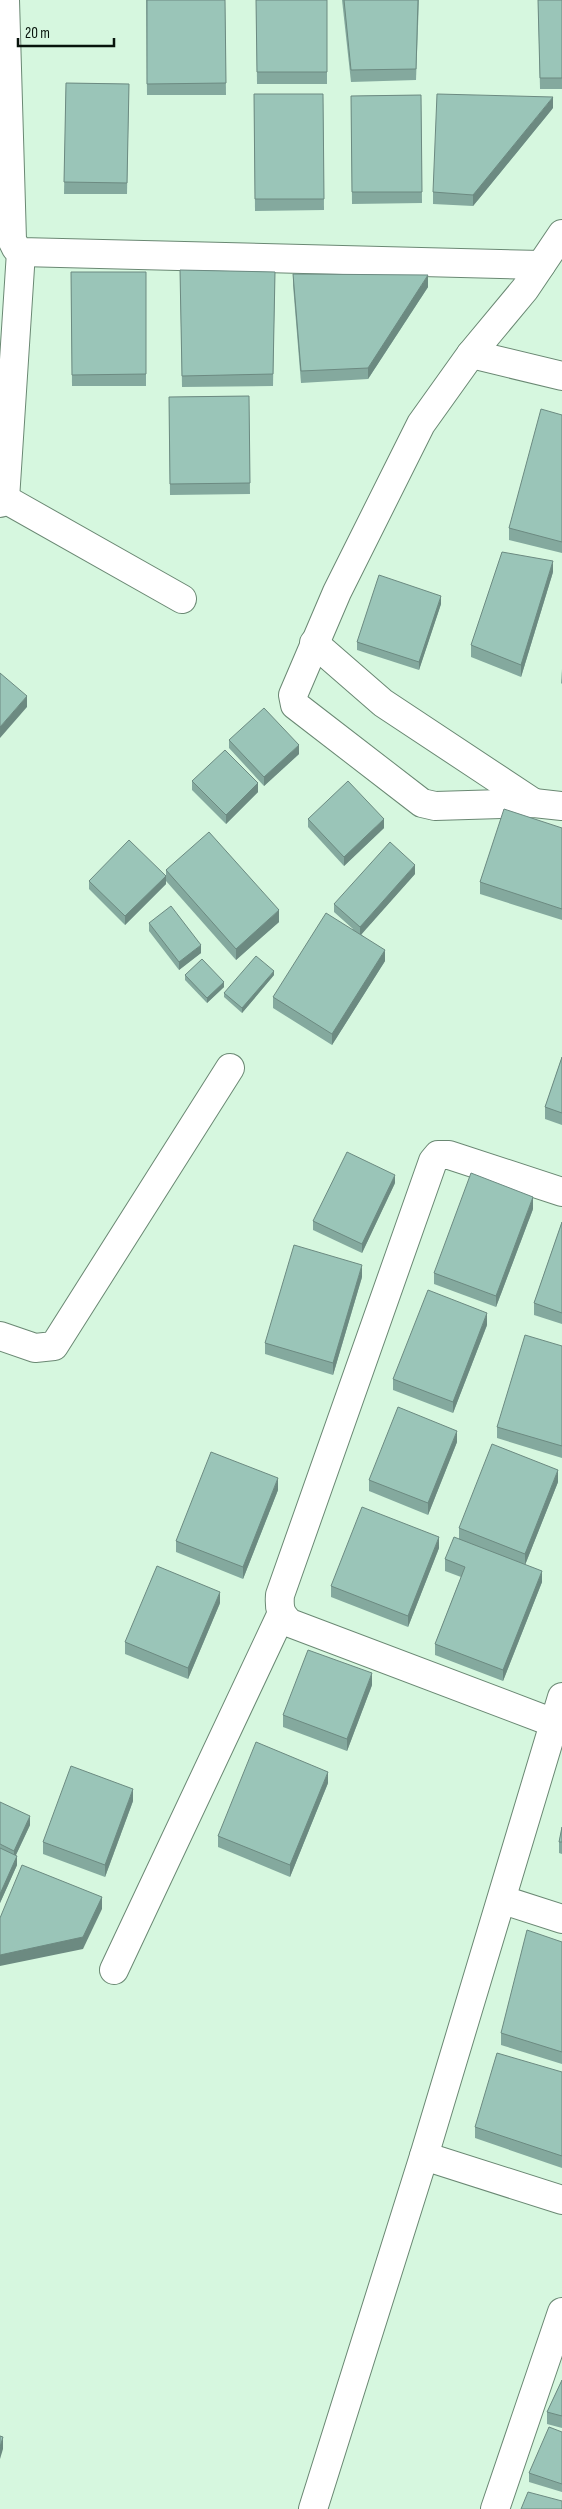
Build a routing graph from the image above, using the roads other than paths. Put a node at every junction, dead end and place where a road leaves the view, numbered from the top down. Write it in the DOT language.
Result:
graph roads {
  1 [pos="5,0"];
  2 [pos="562,234"];
  3 [pos="21,252"];
  4 [pos="541,264"];
  5 [pos="471,354"];
  6 [pos="562,376"];
  7 [pos="2,501"];
  8 [pos="182,599"];
  9 [pos="314,643"];
  10 [pos="534,803"];
  11 [pos="562,806"];
  12 [pos="230,1068"];
  13 [pos="562,1192"];
  14 [pos="0,1336"];
  15 [pos="281,1614"];
  16 [pos="562,1697"];
  17 [pos="554,1723"];
  18 [pos="503,1900"];
  19 [pos="562,1919"];
  20 [pos="114,1970"];
  21 [pos="424,2156"];
  22 [pos="562,2200"];
  23 [pos="562,2312"];
  24 [pos="312,2509"];
  25 [pos="495,2509"];
  1 -- 3 [label="street"];
  2 -- 4 [label="street"];
  3 -- 4 [label="street"];
  3 -- 7 [label="street"];
  4 -- 5 [label="street"];
  5 -- 6 [label="street"];
  5 -- 9 [label="street"];
  7 -- 8 [label="street"];
  9 -- 10 [label="street"];
  9 -- 10 [label="street"];
  10 -- 11 [label="street"];
  12 -- 14 [label="street"];
  13 -- 15 [label="street"];
  15 -- 17 [label="street"];
  15 -- 20 [label="street"];
  16 -- 17 [label="street"];
  17 -- 18 [label="street"];
  18 -- 19 [label="street"];
  18 -- 21 [label="street"];
  21 -- 22 [label="street"];
  21 -- 24 [label="street"];
  23 -- 25 [label="street"];
}
